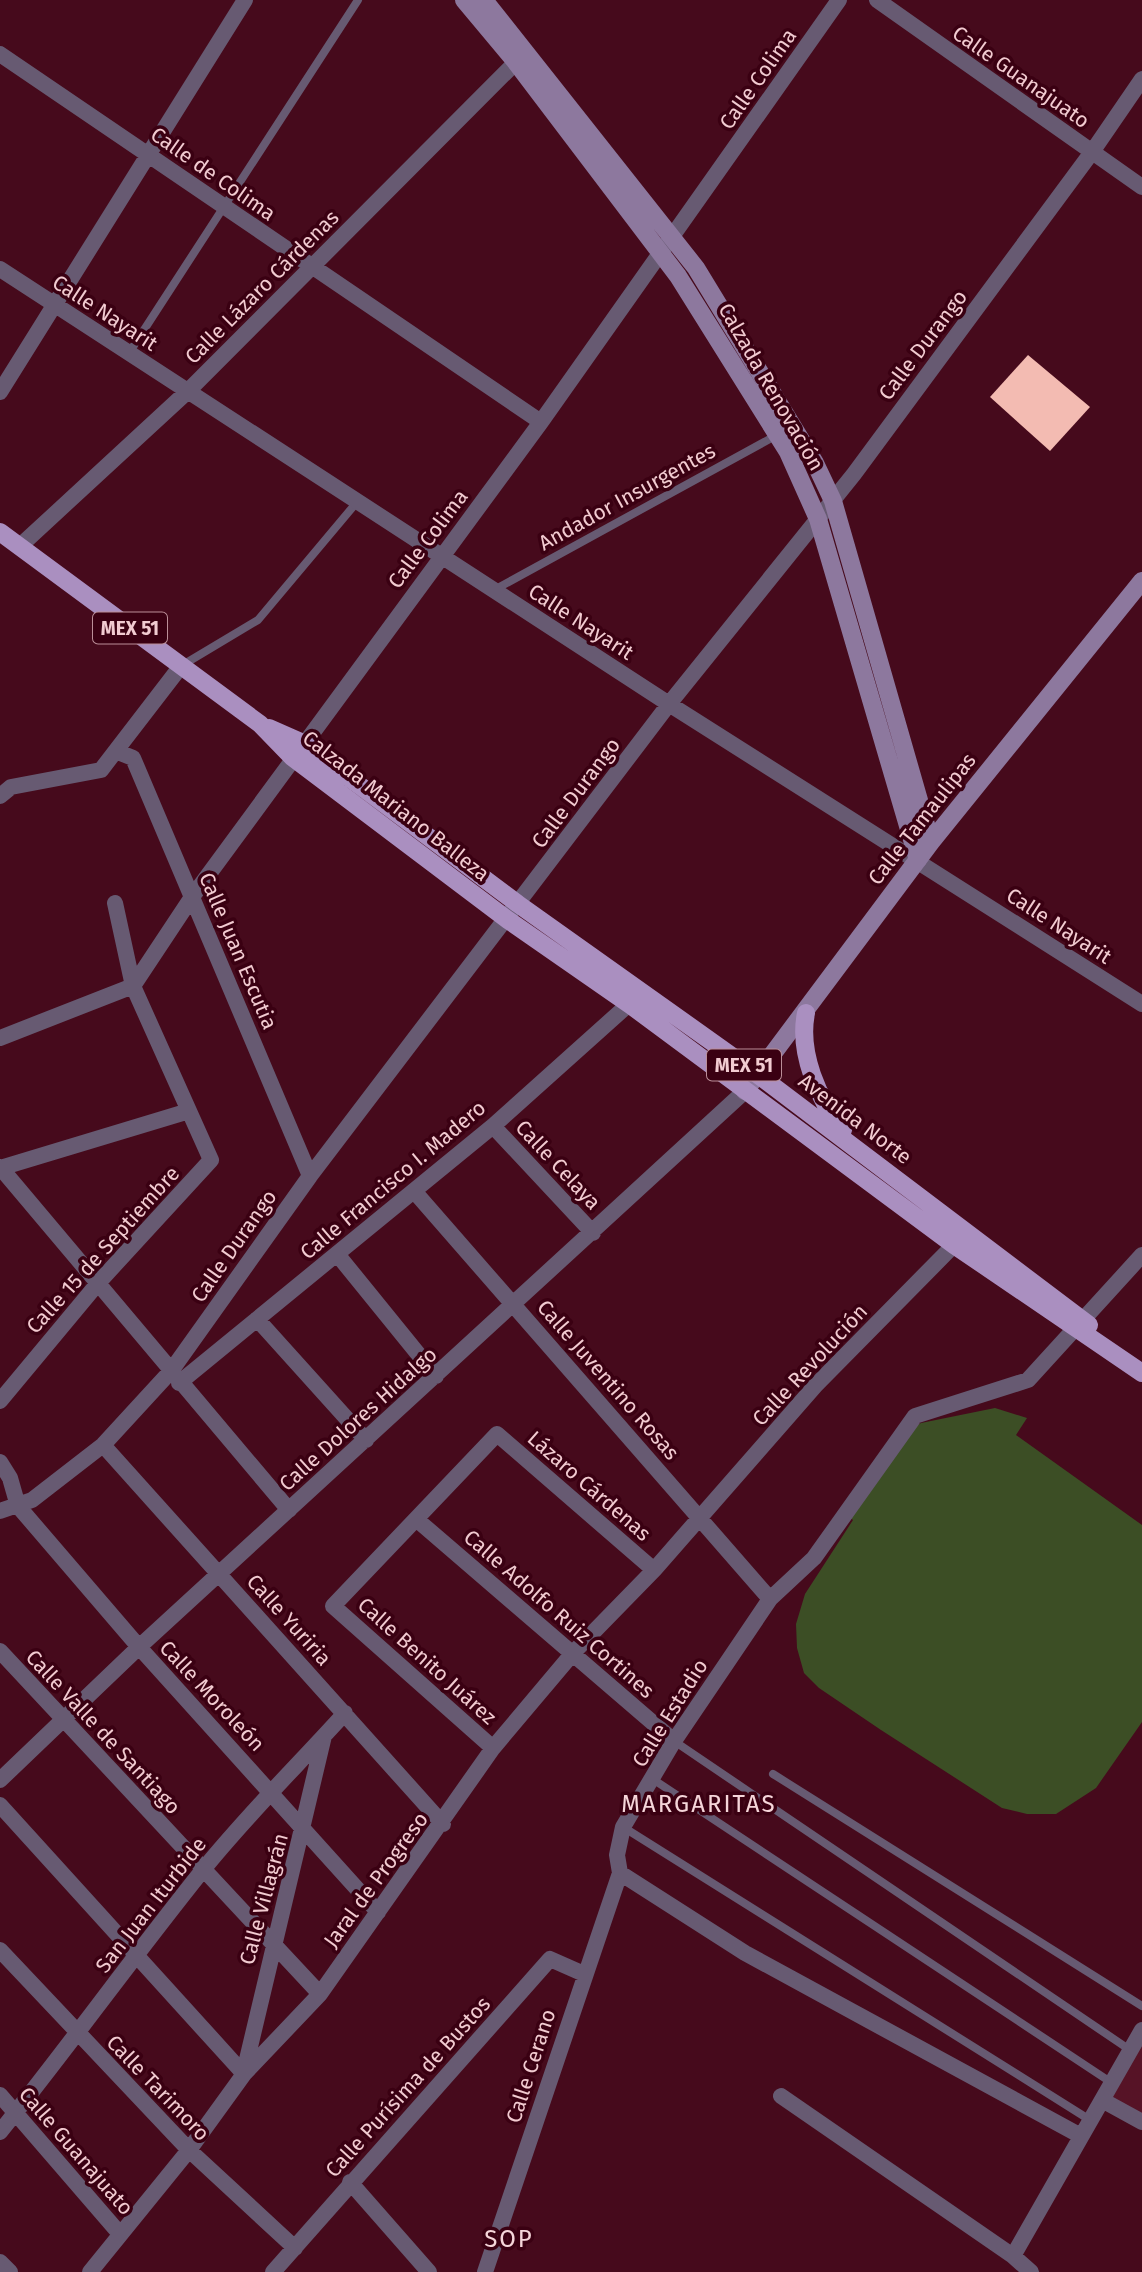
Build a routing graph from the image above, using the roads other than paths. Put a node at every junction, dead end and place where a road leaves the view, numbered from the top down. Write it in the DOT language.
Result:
graph roads {
  1 [pos="245,0"];
  2 [pos="358,0"];
  3 [pos="464,0"];
  4 [pos="484,0"];
  5 [pos="839,0"];
  6 [pos="877,0"];
  7 [pos="0,54"];
  8 [pos="521,56"];
  9 [pos="1142,79"];
  10 [pos="1092,152"];
  11 [pos="148,155"];
  12 [pos="1142,187"];
  13 [pos="223,208"];
  14 [pos="673,237"];
  15 [pos="661,253"];
  16 [pos="311,267"];
  17 [pos="0,269"];
  18 [pos="55,304"];
  19 [pos="129,353"];
  20 [pos="0,391"];
  21 [pos="188,391"];
  22 [pos="541,422"];
  23 [pos="777,435"];
  24 [pos="833,501"];
  25 [pos="357,502"];
  26 [pos="818,519"];
  27 [pos="6,539"];
  28 [pos="441,556"];
  29 [pos="1142,581"];
  30 [pos="494,590"];
  31 [pos="1135,601"];
  32 [pos="181,666"];
  33 [pos="669,704"];
  34 [pos="298,750"];
  35 [pos="118,752"];
  36 [pos="0,796"];
  37 [pos="931,842"];
  38 [pos="918,860"];
  39 [pos="192,897"];
  40 [pos="115,903"];
  41 [pos="518,904"];
  42 [pos="508,920"];
  43 [pos="133,986"];
  44 [pos="629,1004"];
  45 [pos="1142,1004"];
  46 [pos="806,1013"];
  47 [pos="0,1038"];
  48 [pos="757,1074"];
  49 [pos="745,1091"];
  50 [pos="189,1111"];
  51 [pos="493,1126"];
  52 [pos="861,1152"];
  53 [pos="0,1167"];
  54 [pos="310,1176"];
  55 [pos="414,1191"];
  56 [pos="593,1233"];
  57 [pos="954,1245"];
  58 [pos="337,1254"];
  59 [pos="1142,1255"];
  60 [pos="99,1282"];
  61 [pos="1048,1292"];
  62 [pos="514,1305"];
  63 [pos="257,1319"];
  64 [pos="1079,1323"];
  65 [pos="1142,1373"];
  66 [pos="436,1376"];
  67 [pos="175,1377"];
  68 [pos="0,1401"];
  69 [pos="366,1440"];
  70 [pos="103,1445"];
  71 [pos="0,1462"];
  72 [pos="11,1497"];
  73 [pos="289,1510"];
  74 [pos="0,1511"];
  75 [pos="700,1517"];
  76 [pos="416,1519"];
  77 [pos="654,1570"];
  78 [pos="219,1574"];
  79 [pos="770,1598"];
  80 [pos="139,1647"];
  81 [pos="0,1651"];
  82 [pos="573,1653"];
  83 [pos="345,1713"];
  84 [pos="65,1719"];
  85 [pos="325,1735"];
  86 [pos="674,1741"];
  87 [pos="493,1748"];
  88 [pos="773,1774"];
  89 [pos="0,1780"];
  90 [pos="654,1780"];
  91 [pos="270,1790"];
  92 [pos="0,1805"];
  93 [pos="443,1824"];
  94 [pos="623,1827"];
  95 [pos="304,1829"];
  96 [pos="202,1871"];
  97 [pos="620,1873"];
  98 [pos="378,1912"];
  99 [pos="273,1946"];
  100 [pos="0,1950"];
  101 [pos="138,1955"];
  102 [pos="584,1974"];
  103 [pos="320,1994"];
  104 [pos="1142,2006"];
  105 [pos="1142,2030"];
  106 [pos="78,2036"];
  107 [pos="1130,2050"];
  108 [pos="244,2074"];
  109 [pos="1112,2083"];
  110 [pos="0,2095"];
  111 [pos="781,2096"];
  112 [pos="1102,2100"];
  113 [pos="16,2112"];
  114 [pos="1090,2120"];
  115 [pos="1142,2122"];
  116 [pos="0,2132"];
  117 [pos="1082,2136"];
  118 [pos="189,2150"];
  119 [pos="350,2182"];
  120 [pos="120,2234"];
  121 [pos="295,2248"];
  122 [pos="1013,2256"];
  123 [pos="0,2262"];
  124 [pos="276,2271"];
  125 [pos="10,2272"];
  126 [pos="90,2272"];
  127 [pos="429,2272"];
  128 [pos="485,2272"];
  129 [pos="1031,2272"];
  1 -- 11 [label="street"];
  2 -- 13 [label="lane"];
  3 -- 8 [label="street, Calzada Renovación"];
  4 -- 8 [label="street, Calzada Renovación"];
  5 -- 14 [label="street, Calle Colima"];
  6 -- 10 [label="street, Calle Guanajuato"];
  7 -- 11 [label="street, Calle de Colima"];
  8 -- 14 [label="street, Calzada Renovación"];
  8 -- 15 [label="street, Calzada Renovación"];
  8 -- 16 [label="street, Calle Lázaro Cárdenas"];
  9 -- 10 [label="street, Calle Durango"];
  10 -- 12 [label="street, Calle Guanajuato"];
  10 -- 24 [label="street, Calle Durango"];
  11 -- 13 [label="street, Calle de Colima"];
  11 -- 18 [label="street"];
  13 -- 16 [label="street, Calle de Colima"];
  13 -- 19 [label="lane"];
  14 -- 15 [label="street, Calle Colima"];
  14 -- 24 [label="street, Calzada Renovación"];
  15 -- 22 [label="street, Calle Colima"];
  15 -- 23 [label="street, Calzada Renovación"];
  16 -- 21 [label="street, Calle Lázaro Cárdenas"];
  16 -- 22 [label="street, Calle de Colima"];
  17 -- 18 [label="street, Calle Nayarit"];
  18 -- 19 [label="street, Calle Nayarit"];
  18 -- 20 [label="street"];
  19 -- 21 [label="street, Calle Nayarit"];
  21 -- 25 [label="street, Calle Nayarit"];
  21 -- 27 [label="street, Calle Lázaro Cárdenas"];
  22 -- 28 [label="street, Calle Colima"];
  23 -- 26 [label="street, Calzada Renovación"];
  23 -- 30 [label="lane, Andador Insurgentes"];
  24 -- 26 [label="street, Calle Durango"];
  24 -- 37 [label="street, Calzada Renovación"];
  25 -- 28 [label="street, Calle Nayarit"];
  25 -- 32 [label="lane"];
  26 -- 33 [label="street, Calle Durango"];
  26 -- 38 [label="street, Calzada Renovación"];
  27 -- 32 [label="main road, Calzada Mariano Balleza / MEX 51"];
  28 -- 30 [label="street, Calle Nayarit"];
  28 -- 34 [label="street, Calle Colima"];
  29 -- 31 [label="street, Calle Tamaulipas"];
  30 -- 33 [label="street, Calle Nayarit"];
  31 -- 37 [label="street, Calle Tamaulipas"];
  32 -- 34 [label="main road, Calzada Mariano Balleza / MEX 51"];
  32 -- 35 [label="street"];
  33 -- 38 [label="street, Calle Nayarit"];
  33 -- 41 [label="street, Calle Durango"];
  34 -- 39 [label="street, Calle Colima"];
  34 -- 41 [label="main road, Calzada Mariano Balleza / MEX 51"];
  34 -- 42 [label="main road, Calzada Mariano Balleza / MEX 51"];
  35 -- 36 [label="street"];
  35 -- 39 [label="street, Calle Juan Escutia"];
  37 -- 38 [label="street, Calle Tamaulipas"];
  38 -- 45 [label="street, Calle Nayarit"];
  38 -- 46 [label="street, Calle Tamaulipas"];
  39 -- 43 [label="street, Calle Colima"];
  39 -- 54 [label="street, Calle Juan Escutia"];
  40 -- 43 [label="street"];
  41 -- 42 [label="street, Calle Durango"];
  41 -- 48 [label="main road, Avenida Norte / MEX 51"];
  42 -- 44 [label="main road, Avenida Norte / MEX 51"];
  42 -- 54 [label="street, Calle Durango"];
  43 -- 47 [label="street"];
  43 -- 50 [label="street"];
  44 -- 49 [label="main road, Avenida Norte / MEX 51"];
  44 -- 51 [label="street, Calle Francisco I. Madero"];
  46 -- 48 [label="street, Calle Tamaulipas"];
  46 -- 52 [label="main road"];
  48 -- 49 [label="street, Calle Tamaulipas"];
  48 -- 52 [label="main road, Avenida Norte / MEX 51"];
  49 -- 56 [label="street, Calle Dolores Hidalgo"];
  49 -- 57 [label="main road, Avenida Norte / MEX 51"];
  50 -- 53 [label="street"];
  50 -- 60 [label="street, Calle 15 de Septiembre"];
  51 -- 55 [label="street, Calle Francisco I. Madero"];
  51 -- 56 [label="street, Calle Celaya"];
  52 -- 61 [label="main road, Avenida Norte / MEX 51"];
  53 -- 60 [label="street"];
  54 -- 67 [label="street, Calle Durango"];
  55 -- 58 [label="street, Calle Francisco I. Madero"];
  55 -- 62 [label="street, Calle Juventino Rosas"];
  56 -- 62 [label="street, Calle Dolores Hidalgo"];
  57 -- 61 [label="main road"];
  57 -- 64 [label="main road, Avenida Norte / MEX 51"];
  57 -- 75 [label="street, Calle Revolución"];
  58 -- 63 [label="street, Calle Francisco I. Madero"];
  58 -- 66 [label="street"];
  59 -- 64 [label="street, Calle Estadio"];
  60 -- 67 [label="street"];
  60 -- 68 [label="street, Calle 15 de Septiembre"];
  61 -- 64 [label="main road, Avenida Norte / MEX 51"];
  62 -- 66 [label="street, Calle Dolores Hidalgo"];
  62 -- 75 [label="street, Calle Juventino Rosas"];
  63 -- 67 [label="street, Calle Francisco I. Madero"];
  63 -- 69 [label="street"];
  64 -- 65 [label="main road, Avenida Norte / MEX 51"];
  64 -- 79 [label="street, Calle Estadio"];
  66 -- 69 [label="street, Calle Dolores Hidalgo"];
  67 -- 70 [label="street, Calle Durango"];
  67 -- 73 [label="street"];
  69 -- 73 [label="street, Calle Dolores Hidalgo"];
  70 -- 72 [label="street, Calle Durango"];
  70 -- 78 [label="street, Calle Yuriria"];
  71 -- 72 [label="street, Calle Moroleón"];
  72 -- 74 [label="street, Calle Durango"];
  72 -- 80 [label="street, Calle Moroleón"];
  73 -- 78 [label="street, Calle Dolores Hidalgo"];
  75 -- 77 [label="street, Jaral de Progreso"];
  75 -- 79 [label="street, Calle Juventino Rosas"];
  76 -- 77 [label="street, Lázaro Cárdenas"];
  76 -- 82 [label="street, Calle Adolfo Ruiz Cortines"];
  76 -- 87 [label="street, Calle Benito Juárez"];
  77 -- 82 [label="street, Jaral de Progreso"];
  78 -- 80 [label="street, Calle Dolores Hidalgo"];
  78 -- 83 [label="street, Calle Yuriria"];
  79 -- 86 [label="street, Calle Estadio"];
  80 -- 84 [label="street, Calle Dolores Hidalgo"];
  80 -- 91 [label="street, Calle Moroleón"];
  81 -- 84 [label="street, Calle Valle de Santiago"];
  82 -- 86 [label="street, Calle Adolfo Ruiz Cortines"];
  82 -- 87 [label="street, Jaral de Progreso"];
  83 -- 85 [label="street, San Juan Iturbide"];
  83 -- 93 [label="street, Calle Yuriria"];
  84 -- 89 [label="street, Calle Dolores Hidalgo"];
  84 -- 96 [label="street, Calle Valle de Santiago"];
  85 -- 91 [label="street, San Juan Iturbide"];
  85 -- 95 [label="street, Calle Villagrán"];
  86 -- 90 [label="street, Calle Estadio"];
  86 -- 107 [label="lane"];
  87 -- 93 [label="street, Jaral de Progreso"];
  88 -- 104 [label="lane"];
  90 -- 94 [label="street, Calle Estadio"];
  90 -- 109 [label="lane"];
  91 -- 95 [label="street, Calle Moroleón"];
  91 -- 96 [label="street, San Juan Iturbide"];
  92 -- 101 [label="street"];
  93 -- 98 [label="street, Jaral de Progreso"];
  94 -- 97 [label="street, Calle Estadio"];
  94 -- 114 [label="lane"];
  95 -- 98 [label="street, Calle Moroleón"];
  95 -- 99 [label="street, Calle Villagrán"];
  96 -- 99 [label="street, Calle Valle de Santiago"];
  96 -- 101 [label="street, San Juan Iturbide"];
  97 -- 102 [label="street, Calle Cerano"];
  97 -- 117 [label="street"];
  98 -- 103 [label="street, Jaral de Progreso"];
  99 -- 103 [label="street, Calle Valle de Santiago"];
  99 -- 108 [label="street, Calle Villagrán"];
  100 -- 106 [label="street, Calle Tarimoro"];
  101 -- 106 [label="street, San Juan Iturbide"];
  101 -- 108 [label="street"];
  102 -- 119 [label="street, Calle Purísima de Bustos"];
  102 -- 128 [label="street, Calle Cerano"];
  103 -- 108 [label="street, Jaral de Progreso"];
  105 -- 107 [label="street"];
  106 -- 113 [label="street, San Juan Iturbide"];
  106 -- 118 [label="street, Calle Tarimoro"];
  107 -- 109 [label="street"];
  108 -- 118 [label="street, Jaral de Progreso"];
  109 -- 112 [label="street"];
  110 -- 113 [label="street, Calle Guanajuato"];
  111 -- 122 [label="street"];
  112 -- 114 [label="street"];
  112 -- 115 [label="street"];
  113 -- 116 [label="street, San Juan Iturbide"];
  113 -- 120 [label="street, Calle Guanajuato"];
  114 -- 117 [label="street"];
  117 -- 122 [label="street"];
  118 -- 120 [label="street, Jaral de Progreso"];
  118 -- 121 [label="street, Calle Tarimoro"];
  119 -- 121 [label="street, Calle Purísima de Bustos"];
  119 -- 127 [label="street"];
  120 -- 126 [label="street, Jaral de Progreso"];
  121 -- 124 [label="street, Calle Purísima de Bustos"];
  122 -- 129 [label="street"];
  123 -- 125 [label="street"];
}
